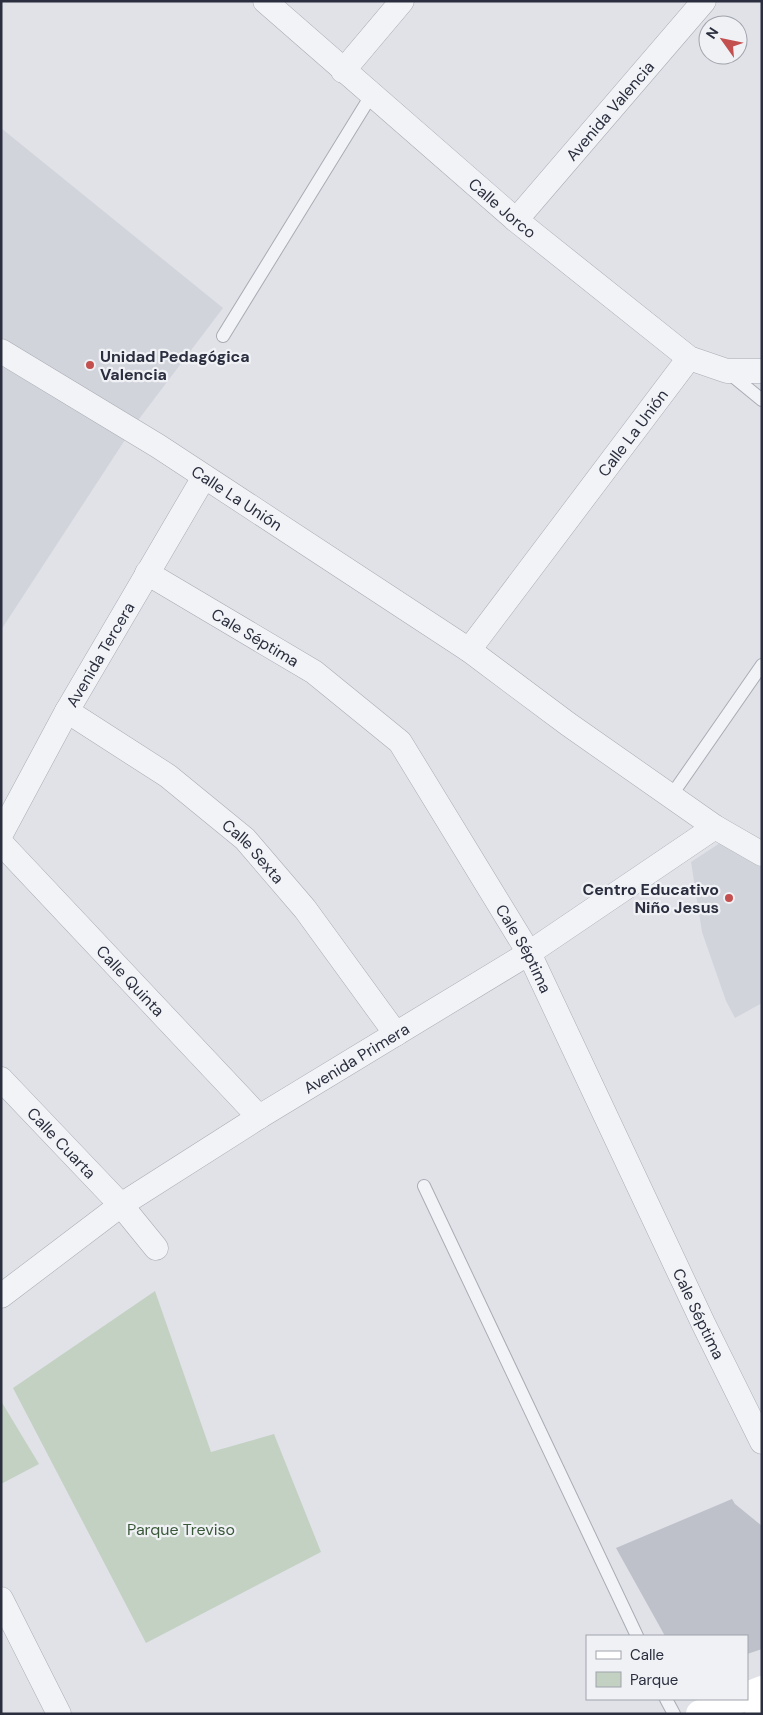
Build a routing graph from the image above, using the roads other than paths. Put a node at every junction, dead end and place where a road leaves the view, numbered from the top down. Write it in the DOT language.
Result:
graph roads {
  1 [pos="265,1"];
  2 [pos="402,1"];
  3 [pos="704,1"];
  4 [pos="344,71"];
  5 [pos="372,94"];
  6 [pos="516,220"];
  7 [pos="223,336"];
  8 [pos="1,351"];
  9 [pos="689,358"];
  10 [pos="762,371"];
  11 [pos="727,372"];
  12 [pos="762,400"];
  13 [pos="204,477"];
  14 [pos="147,573"];
  15 [pos="468,650"];
  16 [pos="762,665"];
  17 [pos="67,711"];
  18 [pos="671,796"];
  19 [pos="715,827"];
  20 [pos="1,834"];
  21 [pos="1,843"];
  22 [pos="762,854"];
  23 [pos="529,953"];
  24 [pos="396,1034"];
  25 [pos="1,1079"];
  26 [pos="259,1117"];
  27 [pos="424,1186"];
  28 [pos="121,1205"];
  29 [pos="156,1248"];
  30 [pos="1,1296"];
  31 [pos="762,1442"];
  32 [pos="1,1599"];
  33 [pos="637,1635"];
  34 [pos="762,1690"];
  35 [pos="748,1696"];
  36 [pos="667,1700"];
  37 [pos="736,1700"];
  38 [pos="59,1714"];
  39 [pos="674,1714"];
  40 [pos="700,1714"];
  1 -- 4 [label="street, Calle Jorco"];
  2 -- 4 [label="street"];
  3 -- 6 [label="street, Avenida Valencia"];
  4 -- 5 [label="street, Calle Jorco"];
  5 -- 6 [label="street, Calle Jorco"];
  5 -- 7 [label="lane"];
  6 -- 9 [label="street, Calle Jorco"];
  8 -- 13 [label="street, Calle La Unión"];
  9 -- 11 [label="street, Calle Jorco"];
  9 -- 15 [label="street, Calle La Unión"];
  10 -- 11 [label="street, Calle Jorco"];
  11 -- 12 [label="lane"];
  13 -- 14 [label="street, Avenida Tercera"];
  13 -- 15 [label="street, Calle La Unión"];
  14 -- 17 [label="street, Avenida Tercera"];
  14 -- 23 [label="street, Cale Séptima"];
  15 -- 18 [label="street, Calle La Unión"];
  16 -- 18 [label="lane"];
  17 -- 20 [label="street, Avenida Tercera"];
  17 -- 24 [label="street, Calle Sexta"];
  18 -- 19 [label="street, Calle La Unión"];
  19 -- 22 [label="street, Calle La Unión"];
  19 -- 23 [label="street, Avenida Primera"];
  21 -- 26 [label="street, Calle Quinta"];
  23 -- 24 [label="street, Avenida Primera"];
  23 -- 31 [label="street, Cale Séptima"];
  24 -- 26 [label="street, Avenida Primera"];
  25 -- 28 [label="street, Calle Cuarta"];
  26 -- 28 [label="street, Avenida Primera"];
  27 -- 33 [label="lane"];
  28 -- 29 [label="street, Calle Cuarta"];
  28 -- 30 [label="street, Avenida Primera"];
  32 -- 38 [label="street"];
  34 -- 35 [label="main road"];
  36 -- 39 [label="lane"];
  37 -- 40 [label="main road"];
}
